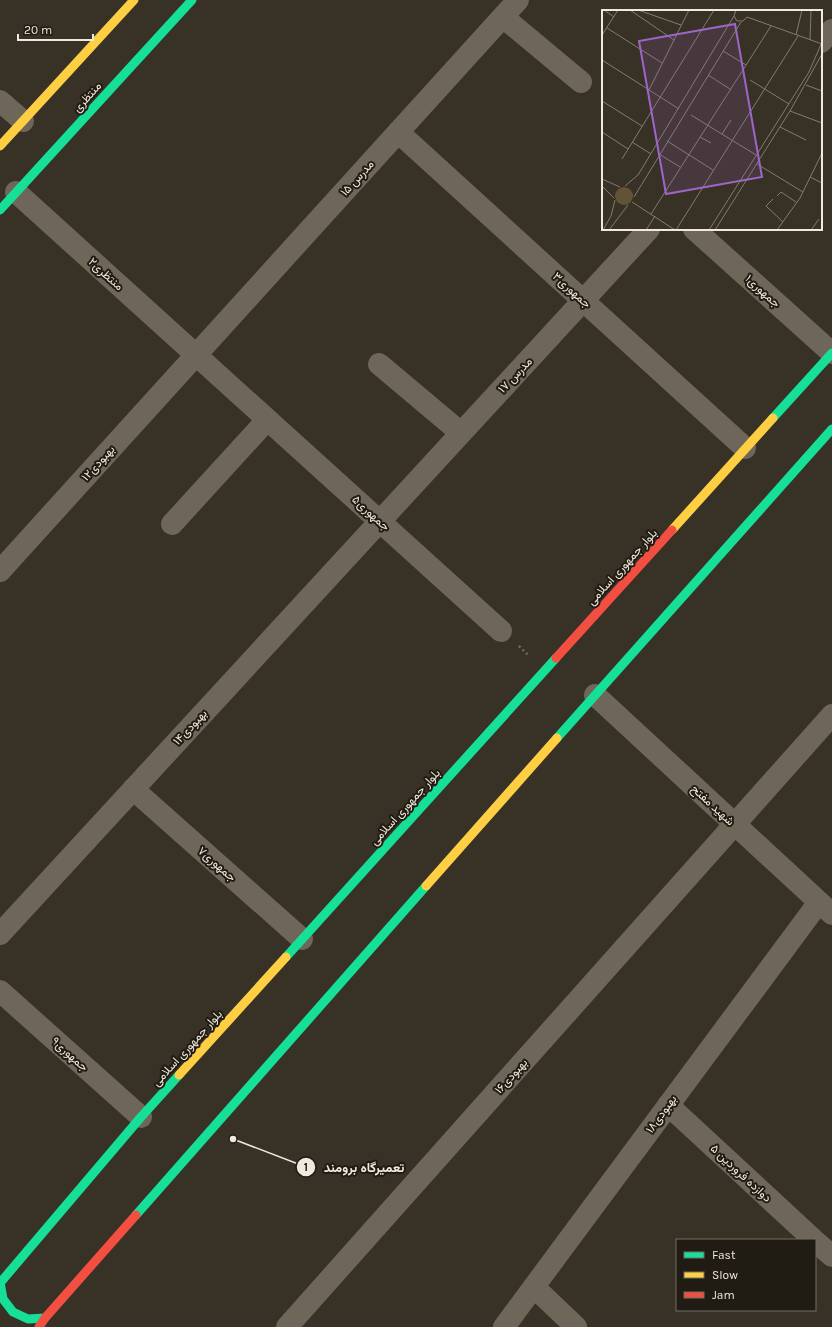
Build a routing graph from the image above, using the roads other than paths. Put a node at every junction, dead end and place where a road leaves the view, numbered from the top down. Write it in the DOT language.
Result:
graph roads {
  1 [pos="134,0"];
  2 [pos="192,0"];
  3 [pos="518,0"];
  4 [pos="503,17"];
  5 [pos="832,30"];
  6 [pos="822,41"];
  7 [pos="581,82"];
  8 [pos="0,100"];
  9 [pos="23,121"];
  10 [pos="398,132"];
  11 [pos="0,146"];
  12 [pos="16,192"];
  13 [pos="0,210"];
  14 [pos="648,230"];
  15 [pos="695,230"];
  16 [pos="583,301"];
  17 [pos="832,353"];
  18 [pos="196,355"];
  19 [pos="379,364"];
  20 [pos="267,420"];
  21 [pos="832,430"];
  22 [pos="461,433"];
  23 [pos="745,448"];
  24 [pos="380,521"];
  25 [pos="172,524"];
  26 [pos="0,571"];
  27 [pos="501,631"];
  28 [pos="595,695"];
  29 [pos="832,715"];
  30 [pos="133,790"];
  31 [pos="734,824"];
  32 [pos="826,908"];
  33 [pos="0,934"];
  34 [pos="302,939"];
  35 [pos="0,990"];
  36 [pos="668,1105"];
  37 [pos="141,1117"];
  38 [pos="814,1239"];
  39 [pos="816,1241"];
  40 [pos="832,1256"];
  41 [pos="0,1282"];
  42 [pos="534,1287"];
  43 [pos="45,1318"];
  44 [pos="39,1327"];
  45 [pos="287,1327"];
  46 [pos="504,1327"];
  47 [pos="576,1327"];
  1 -- 9 [label="main road"];
  2 -- 12 [label="main road, منتظری"];
  3 -- 4 [label="street, مدرس ۱۵"];
  4 -- 7 [label="street"];
  4 -- 10 [label="street, مدرس ۱۵"];
  5 -- 6 [label="street"];
  8 -- 9 [label="street"];
  9 -- 11 [label="main road"];
  10 -- 16 [label="street, جمهوری۳"];
  10 -- 18 [label="street, مدرس ۱۵"];
  12 -- 13 [label="main road, منتظری"];
  12 -- 18 [label="street, منتظری۲"];
  14 -- 16 [label="street, مدرس ۱۷"];
  15 -- 17 [label="street, جمهوری۱"];
  16 -- 22 [label="street, مدرس ۱۷"];
  16 -- 23 [label="street, جمهوری۳"];
  17 -- 23 [label="main road, بلوار جمهوری اسلامی"];
  18 -- 20 [label="street, جمهوری۵"];
  18 -- 26 [label="street, بهبودی۱۲"];
  19 -- 22 [label="street"];
  20 -- 24 [label="street, جمهوری۵"];
  20 -- 25 [label="street"];
  21 -- 28 [label="main road"];
  22 -- 24 [label="street, مدرس ۱۷"];
  23 -- 34 [label="main road, بلوار جمهوری اسلامی"];
  24 -- 27 [label="street, جمهوری۵"];
  24 -- 30 [label="street, بهبودی۱۴"];
  28 -- 31 [label="street, شهید مفتح"];
  28 -- 43 [label="main road"];
  29 -- 31 [label="street, بهبودی۱۶"];
  30 -- 33 [label="street, بهبودی۱۴"];
  30 -- 34 [label="street, جمهوری۷"];
  31 -- 32 [label="street, شهید مفتح"];
  31 -- 45 [label="street, بهبودی۱۶"];
  32 -- 36 [label="street, بهبودی۱۸"];
  34 -- 37 [label="main road, بلوار جمهوری اسلامی"];
  35 -- 37 [label="street, جمهوری۹"];
  36 -- 38 [label="street, دوازده فروردین ۵"];
  36 -- 42 [label="street, بهبودی۱۸"];
  37 -- 41 [label="main road, بلوار جمهوری اسلامی"];
  39 -- 40 [label="street, دوازده فروردین ۵"];
  41 -- 43 [label="main road"];
  42 -- 46 [label="street, بهبودی۱۸"];
  42 -- 47 [label="street"];
  43 -- 44 [label="main road"];
}
